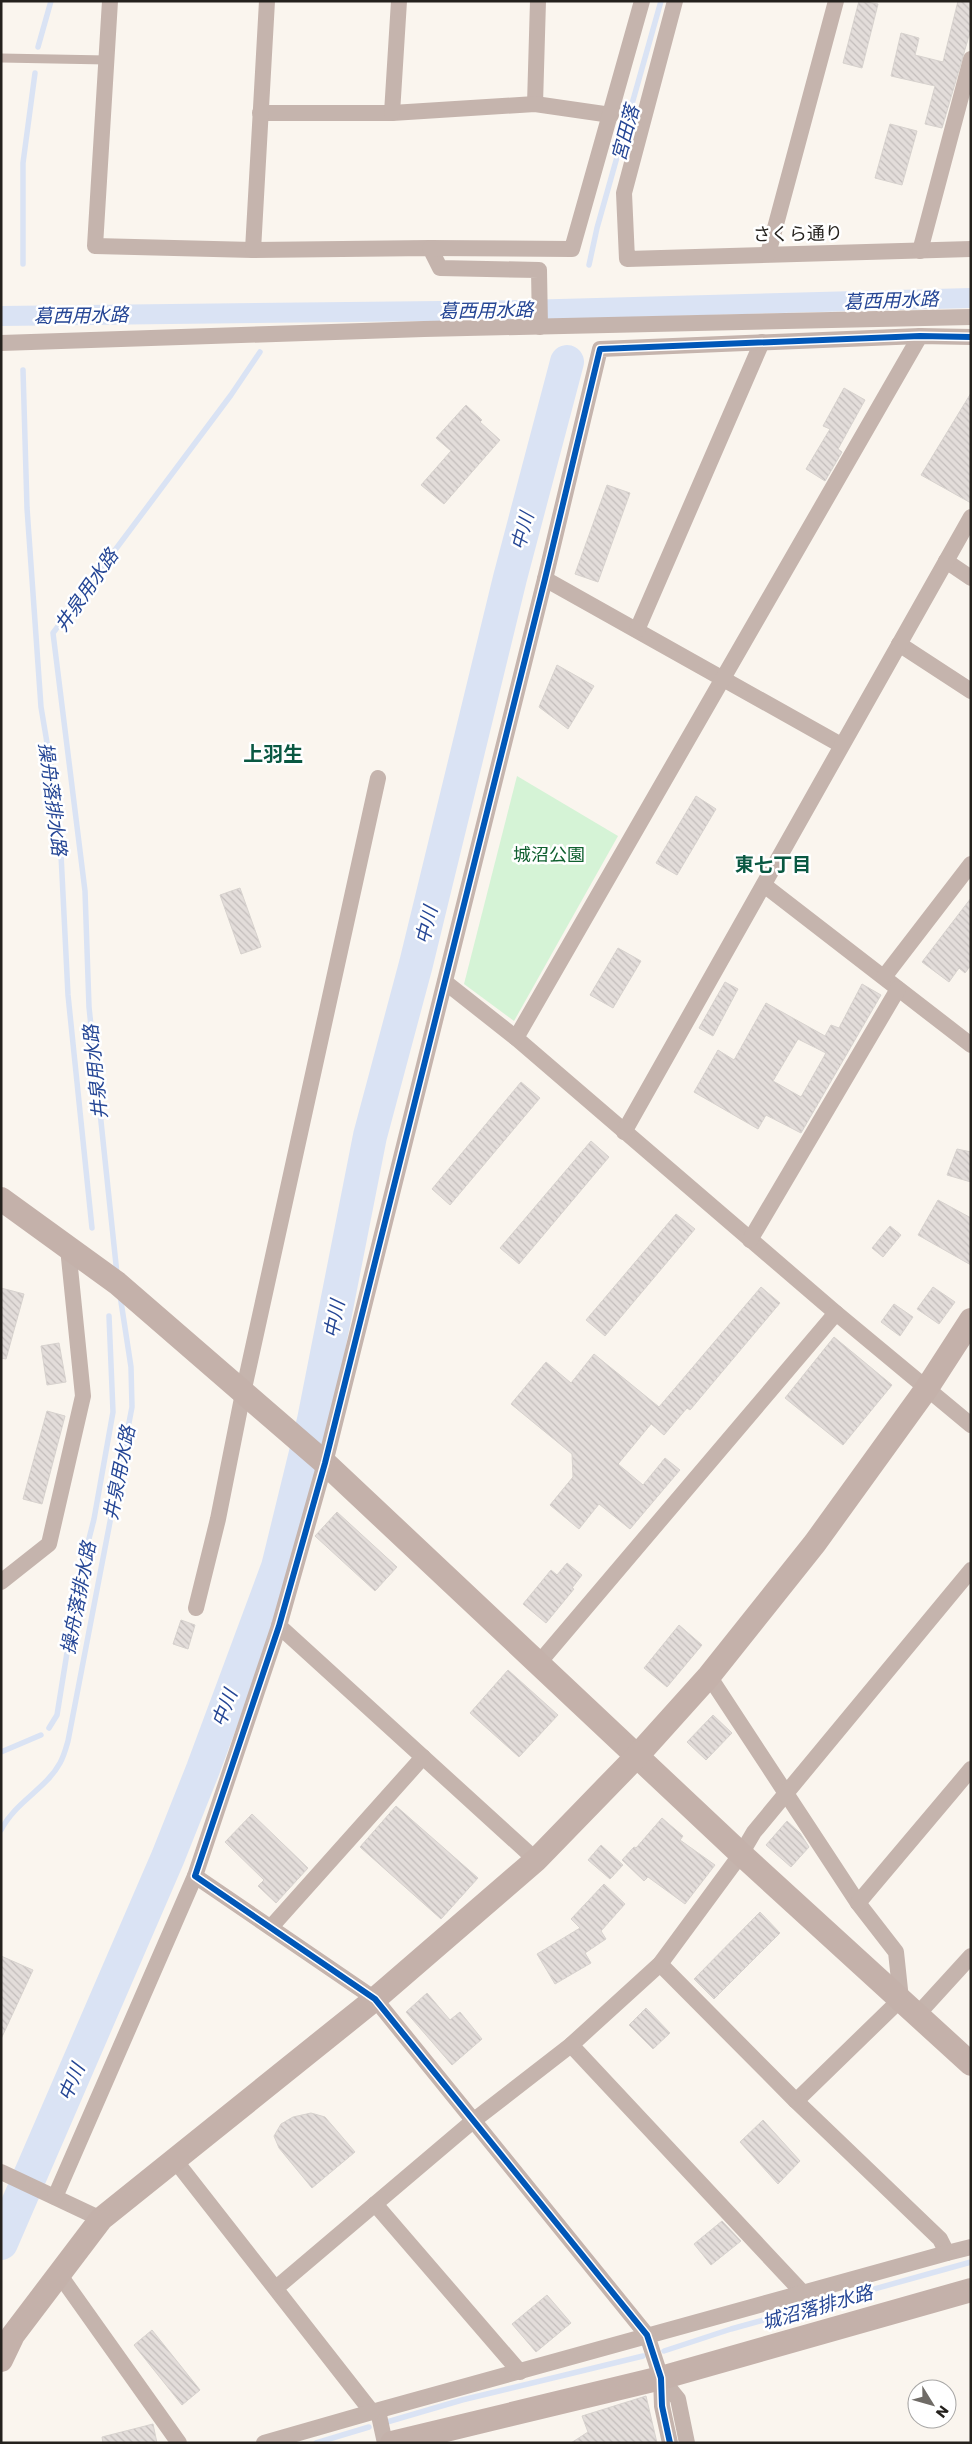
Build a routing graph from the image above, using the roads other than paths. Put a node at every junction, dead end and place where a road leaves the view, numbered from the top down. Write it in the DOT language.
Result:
graph roads {
  1 [pos="110,1"];
  2 [pos="267,1"];
  3 [pos="398,1"];
  4 [pos="538,1"];
  5 [pos="642,1"];
  6 [pos="675,1"];
  7 [pos="836,1"];
  8 [pos="1,58"];
  9 [pos="107,60"];
  10 [pos="971,60"];
  11 [pos="534,104"];
  12 [pos="260,112"];
  13 [pos="392,113"];
  14 [pos="611,115"];
  15 [pos="430,248"];
  16 [pos="971,249"];
  17 [pos="253,250"];
  18 [pos="920,251"];
  19 [pos="768,254"];
  20 [pos="971,317"];
  21 [pos="540,326"];
  22 [pos="920,336"];
  23 [pos="971,337"];
  24 [pos="762,342"];
  25 [pos="1,343"];
  26 [pos="971,517"];
  27 [pos="946,561"];
  28 [pos="545,578"];
  29 [pos="971,578"];
  30 [pos="637,630"];
  31 [pos="899,644"];
  32 [pos="722,678"];
  33 [pos="971,690"];
  34 [pos="841,745"];
  35 [pos="378,778"];
  36 [pos="971,864"];
  37 [pos="764,885"];
  38 [pos="884,978"];
  39 [pos="445,982"];
  40 [pos="898,989"];
  41 [pos="516,1038"];
  42 [pos="971,1045"];
  43 [pos="624,1132"];
  44 [pos="1,1198"];
  45 [pos="750,1240"];
  46 [pos="68,1248"];
  47 [pos="836,1313"];
  48 [pos="971,1320"];
  49 [pos="927,1388"];
  50 [pos="243,1393"];
  51 [pos="971,1425"];
  52 [pos="325,1462"];
  53 [pos="971,1570"];
  54 [pos="1,1582"];
  55 [pos="196,1608"];
  56 [pos="279,1626"];
  57 [pos="538,1664"];
  58 [pos="709,1676"];
  59 [pos="637,1756"];
  60 [pos="423,1757"];
  61 [pos="971,1770"];
  62 [pos="786,1794"];
  63 [pos="741,1854"];
  64 [pos="536,1860"];
  65 [pos="195,1876"];
  66 [pos="858,1902"];
  67 [pos="271,1927"];
  68 [pos="971,1956"];
  69 [pos="660,1964"];
  70 [pos="375,1999"];
  71 [pos="910,2007"];
  72 [pos="570,2046"];
  73 [pos="971,2064"];
  74 [pos="796,2101"];
  75 [pos="474,2121"];
  76 [pos="174,2159"];
  77 [pos="2,2173"];
  78 [pos="48,2194"];
  79 [pos="375,2204"];
  80 [pos="101,2220"];
  81 [pos="971,2247"];
  82 [pos="947,2253"];
  83 [pos="59,2274"];
  84 [pos="276,2288"];
  85 [pos="971,2290"];
  86 [pos="803,2293"];
  87 [pos="647,2335"];
  88 [pos="1,2360"];
  89 [pos="520,2372"];
  90 [pos="661,2378"];
  91 [pos="375,2412"];
  92 [pos="406,2441"];
  93 [pos="179,2443"];
  94 [pos="264,2443"];
  95 [pos="385,2443"];
  96 [pos="670,2443"];
  97 [pos="687,2443"];
  1 -- 9 [label="street"];
  2 -- 12 [label="street"];
  3 -- 13 [label="street"];
  4 -- 11 [label="street"];
  5 -- 14 [label="street"];
  6 -- 19 [label="street, さくら通り"];
  7 -- 19 [label="street"];
  8 -- 9 [label="lane"];
  9 -- 17 [label="street"];
  10 -- 18 [label="street"];
  11 -- 13 [label="street"];
  11 -- 14 [label="street"];
  12 -- 13 [label="street"];
  12 -- 17 [label="street"];
  14 -- 15 [label="street"];
  15 -- 17 [label="street"];
  15 -- 21 [label="street"];
  16 -- 18 [label="street, さくら通り"];
  18 -- 19 [label="street, さくら通り"];
  20 -- 21 [label="street"];
  21 -- 25 [label="street"];
  22 -- 23 [label="street"];
  22 -- 24 [label="street"];
  22 -- 32 [label="street"];
  24 -- 28 [label="street"];
  24 -- 30 [label="street"];
  26 -- 27 [label="street"];
  27 -- 29 [label="street"];
  27 -- 31 [label="street"];
  28 -- 30 [label="street"];
  28 -- 39 [label="street"];
  30 -- 32 [label="street"];
  31 -- 33 [label="street"];
  31 -- 34 [label="street"];
  32 -- 34 [label="street"];
  32 -- 41 [label="street"];
  34 -- 37 [label="street"];
  35 -- 50 [label="street"];
  36 -- 38 [label="street"];
  37 -- 38 [label="street"];
  37 -- 43 [label="street"];
  38 -- 40 [label="street"];
  39 -- 41 [label="street"];
  39 -- 52 [label="street"];
  40 -- 42 [label="street"];
  40 -- 45 [label="street"];
  41 -- 43 [label="street"];
  43 -- 45 [label="street"];
  44 -- 46 [label="street"];
  45 -- 47 [label="street"];
  46 -- 50 [label="street"];
  46 -- 54 [label="street"];
  47 -- 49 [label="street"];
  47 -- 57 [label="street"];
  48 -- 49 [label="street"];
  49 -- 51 [label="street"];
  49 -- 58 [label="street"];
  50 -- 52 [label="street"];
  50 -- 55 [label="street"];
  52 -- 56 [label="street"];
  52 -- 57 [label="street"];
  53 -- 62 [label="street"];
  56 -- 60 [label="street"];
  56 -- 65 [label="street"];
  57 -- 59 [label="street"];
  58 -- 59 [label="street"];
  58 -- 62 [label="street"];
  59 -- 63 [label="street"];
  59 -- 64 [label="street"];
  60 -- 64 [label="street"];
  60 -- 67 [label="street"];
  61 -- 66 [label="street"];
  62 -- 63 [label="street"];
  62 -- 66 [label="street"];
  63 -- 69 [label="street"];
  63 -- 71 [label="street"];
  64 -- 70 [label="street"];
  65 -- 67 [label="street"];
  65 -- 78 [label="street"];
  66 -- 71 [label="street"];
  67 -- 70 [label="street"];
  68 -- 71 [label="street"];
  69 -- 72 [label="street"];
  69 -- 74 [label="street"];
  70 -- 75 [label="street"];
  70 -- 76 [label="street"];
  71 -- 73 [label="street"];
  71 -- 74 [label="street"];
  72 -- 75 [label="street"];
  72 -- 86 [label="street"];
  74 -- 82 [label="street"];
  75 -- 79 [label="street"];
  75 -- 87 [label="street"];
  76 -- 80 [label="street"];
  76 -- 84 [label="street"];
  77 -- 78 [label="street"];
  78 -- 80 [label="street"];
  79 -- 84 [label="street"];
  79 -- 89 [label="street"];
  80 -- 83 [label="street"];
  81 -- 82 [label="street"];
  82 -- 86 [label="street"];
  83 -- 88 [label="street"];
  83 -- 93 [label="street"];
  84 -- 91 [label="street"];
  85 -- 90 [label="street"];
  86 -- 87 [label="street"];
  87 -- 89 [label="street"];
  87 -- 90 [label="street"];
  89 -- 91 [label="street"];
  90 -- 92 [label="street"];
  90 -- 96 [label="street"];
  90 -- 97 [label="street"];
  91 -- 94 [label="street"];
  91 -- 95 [label="street"];
}
